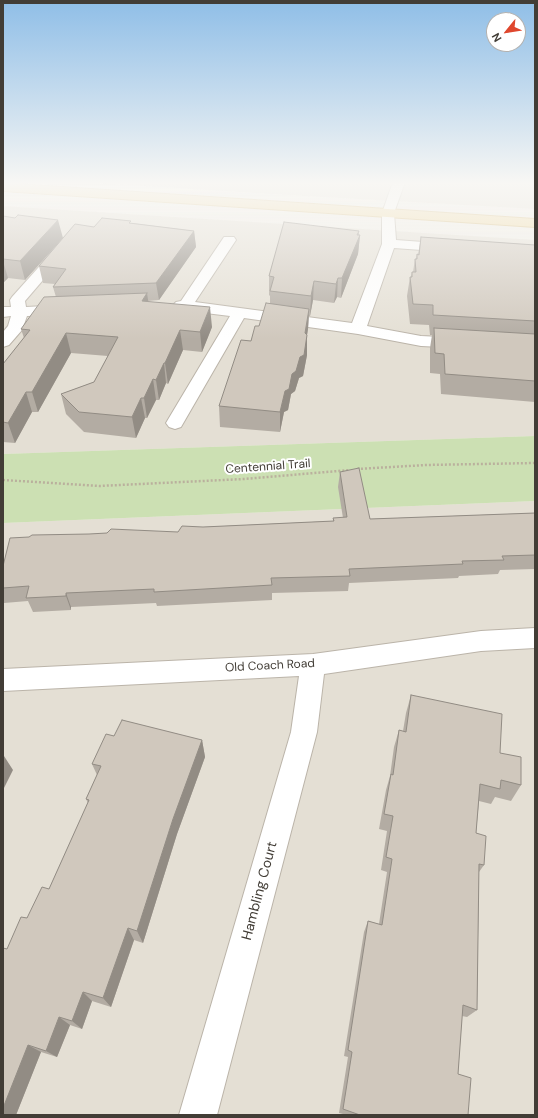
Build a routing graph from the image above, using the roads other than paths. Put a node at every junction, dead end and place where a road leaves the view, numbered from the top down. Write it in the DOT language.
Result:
graph roads {
  1 [pos="389,234"];
  2 [pos="229,240"];
  3 [pos="70,241"];
  4 [pos="389,244"];
  5 [pos="464,249"];
  6 [pos="186,305"];
  7 [pos="163,306"];
  8 [pos="80,310"];
  9 [pos="3,312"];
  10 [pos="20,312"];
  11 [pos="240,312"];
  12 [pos="358,329"];
  13 [pos="3,342"];
  14 [pos="473,344"];
  15 [pos="175,423"];
  16 [pos="535,638"];
  17 [pos="313,665"];
  18 [pos="3,680"];
  19 [pos="198,1115"];
  1 -- 4 [label="street"];
  2 -- 6 [label="street"];
  3 -- 10 [label="street"];
  4 -- 5 [label="street"];
  4 -- 12 [label="street"];
  6 -- 7 [label="street"];
  6 -- 11 [label="street"];
  8 -- 10 [label="street"];
  9 -- 10 [label="street"];
  10 -- 13 [label="street"];
  11 -- 12 [label="street"];
  11 -- 15 [label="street"];
  12 -- 14 [label="street"];
  16 -- 17 [label="street, Old Coach Road"];
  17 -- 18 [label="street, Old Coach Road"];
  17 -- 19 [label="street, Hambling Court"];
}
